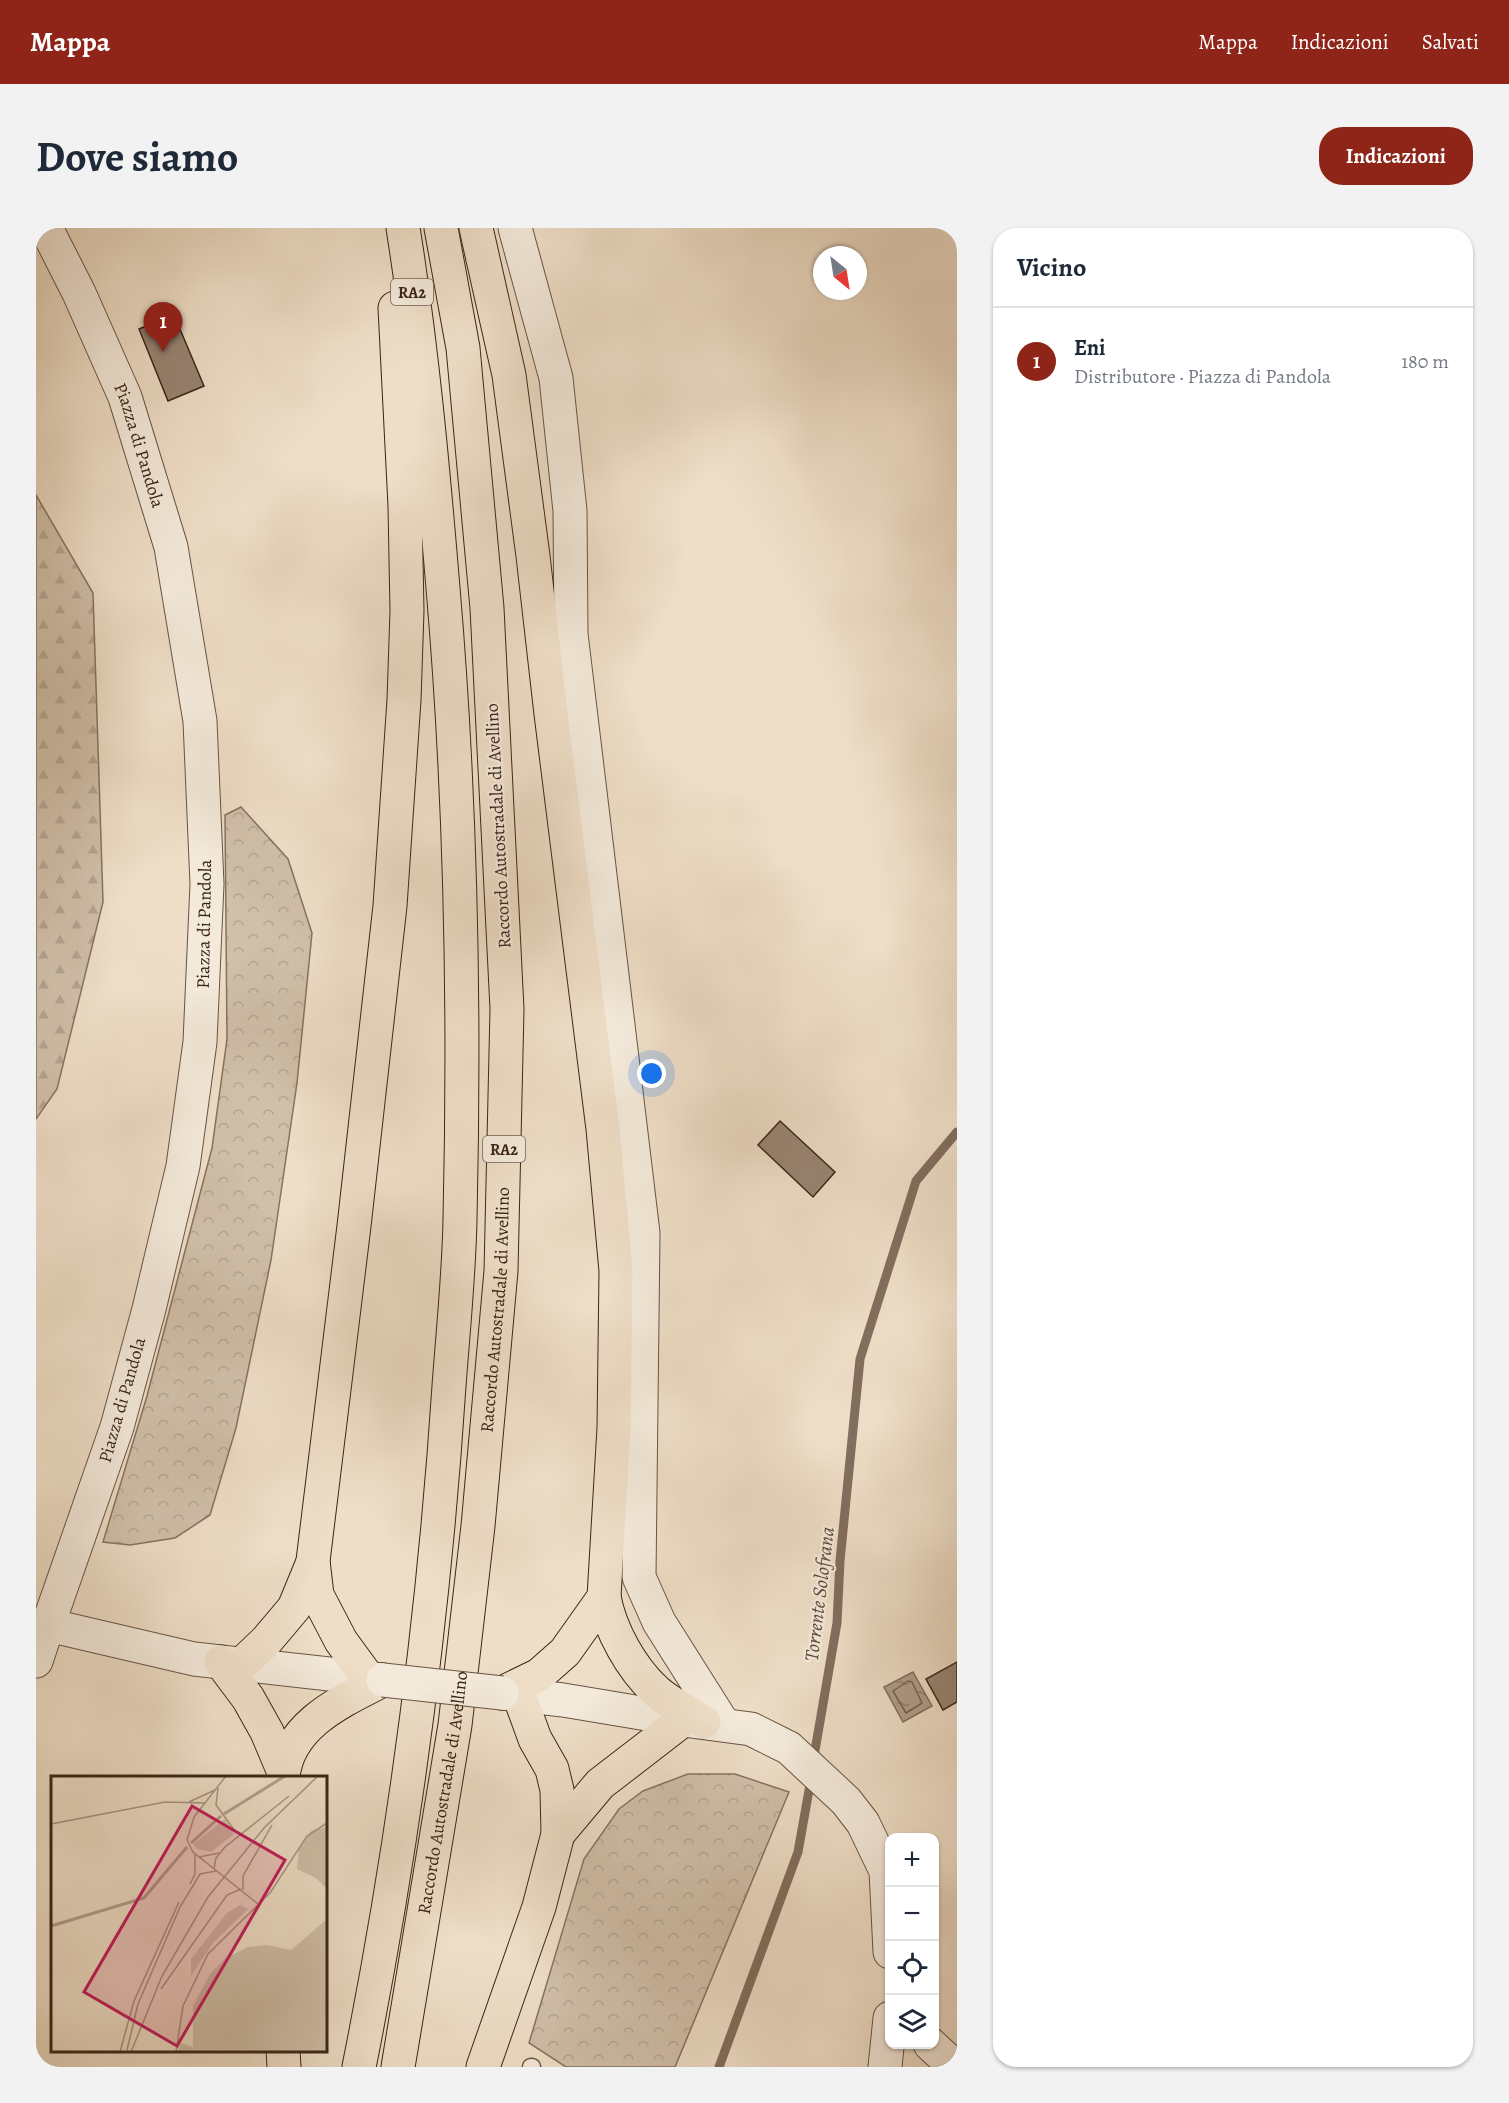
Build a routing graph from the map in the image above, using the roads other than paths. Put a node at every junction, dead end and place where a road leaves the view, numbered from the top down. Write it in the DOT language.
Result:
graph roads {
  1 [pos="46,228"];
  2 [pos="395,228"];
  3 [pos="403,228"];
  4 [pos="441,228"];
  5 [pos="476,228"];
  6 [pos="515,228"];
  7 [pos="313,1561"];
  8 [pos="603,1597"];
  9 [pos="48,1625"];
  10 [pos="36,1661"];
  11 [pos="231,1663"];
  12 [pos="375,1679"];
  13 [pos="510,1694"];
  14 [pos="703,1722"];
  15 [pos="283,1774"];
  16 [pos="558,1834"];
  17 [pos="889,1941"];
  18 [pos="887,2049"];
  19 [pos="935,2049"];
  20 [pos="283,2052"];
  21 [pos="284,2067"];
  22 [pos="359,2067"];
  23 [pos="398,2067"];
  24 [pos="483,2067"];
  25 [pos="885,2067"];
  26 [pos="955,2067"];
  1 -- 9 [label="street, Piazza di Pandola"];
  2 -- 7 [label="highway"];
  3 -- 22 [label="highway, Raccordo Autostradale di Avellino / RA2"];
  4 -- 23 [label="highway, Raccordo Autostradale di Avellino / RA2"];
  5 -- 8 [label="highway"];
  6 -- 14 [label="street"];
  7 -- 11 [label="highway"];
  7 -- 12 [label="highway"];
  8 -- 13 [label="highway"];
  8 -- 14 [label="highway"];
  9 -- 10 [label="street, Piazza di Pandola"];
  9 -- 11 [label="street"];
  11 -- 12 [label="street"];
  11 -- 15 [label="highway"];
  12 -- 13 [label="street, bridge"];
  12 -- 15 [label="highway"];
  13 -- 14 [label="street"];
  13 -- 16 [label="highway"];
  14 -- 16 [label="highway"];
  14 -- 17 [label="street"];
  16 -- 24 [label="highway"];
  18 -- 25 [label="street"];
  19 -- 26 [label="street"];
  20 -- 21 [label="highway"];
}
